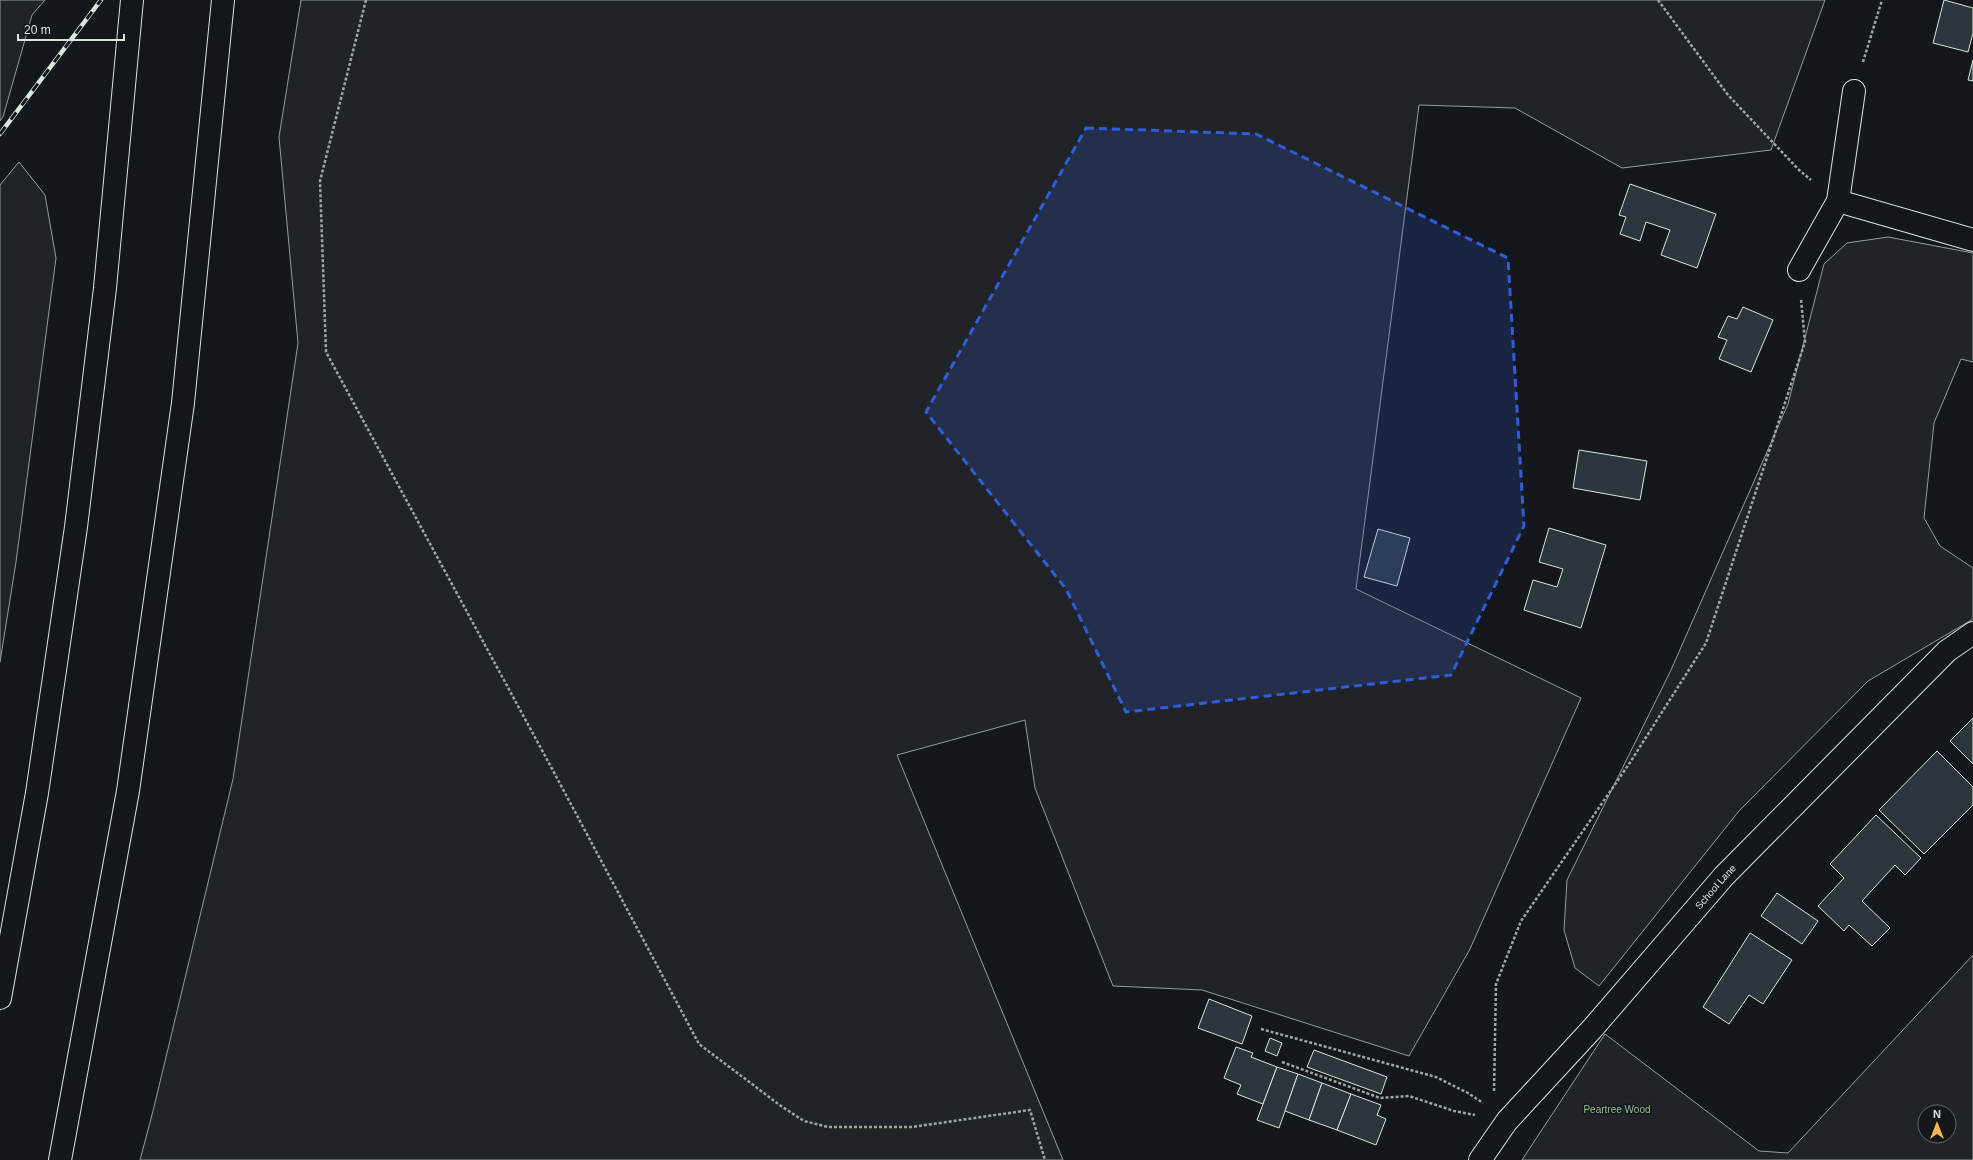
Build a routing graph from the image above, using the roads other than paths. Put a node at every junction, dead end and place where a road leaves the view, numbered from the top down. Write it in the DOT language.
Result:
graph roads {
  1 [pos="132,0"];
  2 [pos="223,0"];
  3 [pos="1854,91"];
  4 [pos="1838,201"];
  5 [pos="1973,240"];
  6 [pos="1799,270"];
  7 [pos="1973,633"];
  8 [pos="0,998"];
  9 [pos="60,1160"];
  10 [pos="1480,1160"];
  1 -- 8 [label="main road"];
  2 -- 9 [label="main road"];
  3 -- 4 [label="main road"];
  4 -- 5 [label="main road"];
  4 -- 6 [label="main road"];
  7 -- 10 [label="main road, School Lane"];
}
